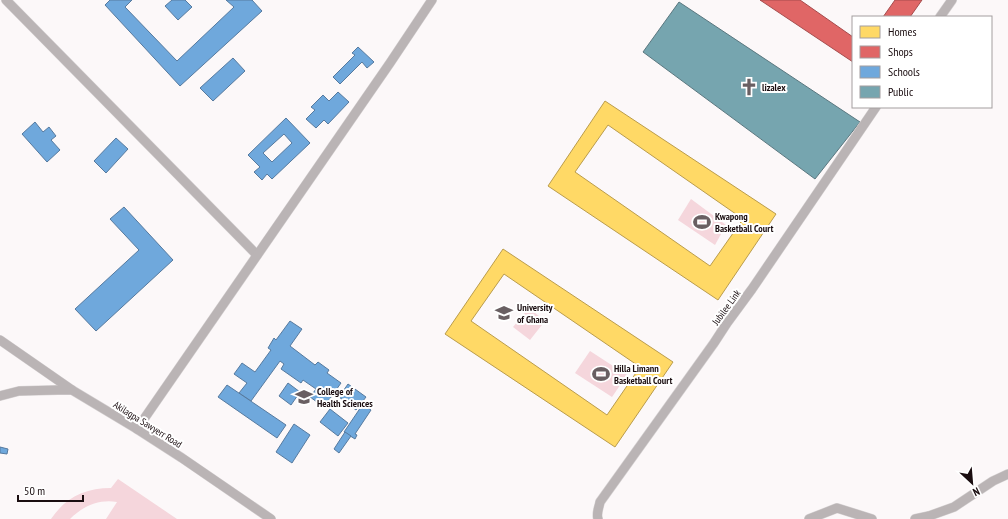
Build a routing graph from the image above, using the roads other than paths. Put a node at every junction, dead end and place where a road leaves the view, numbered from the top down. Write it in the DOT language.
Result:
graph roads {
  1 [pos="6,0"];
  2 [pos="432,0"];
  3 [pos="952,0"];
  4 [pos="941,16"];
  5 [pos="875,108"];
  6 [pos="258,255"];
  7 [pos="0,340"];
  8 [pos="72,390"];
  9 [pos="0,396"];
  10 [pos="137,429"];
  11 [pos="1008,474"];
  12 [pos="271,519"];
  13 [pos="598,519"];
  14 [pos="809,519"];
  15 [pos="872,519"];
  16 [pos="915,519"];
  1 -- 6 [label="street"];
  2 -- 6 [label="street"];
  3 -- 4 [label="street"];
  5 -- 13 [label="street, Jubilee Link"];
  6 -- 10 [label="street"];
  7 -- 8 [label="street, Akilagpa Sawyerr Road"];
  8 -- 9 [label="street"];
  8 -- 10 [label="street, Akilagpa Sawyerr Road"];
  10 -- 12 [label="street, Akilagpa Sawyerr Road"];
  11 -- 16 [label="street"];
  14 -- 15 [label="street"];
}
